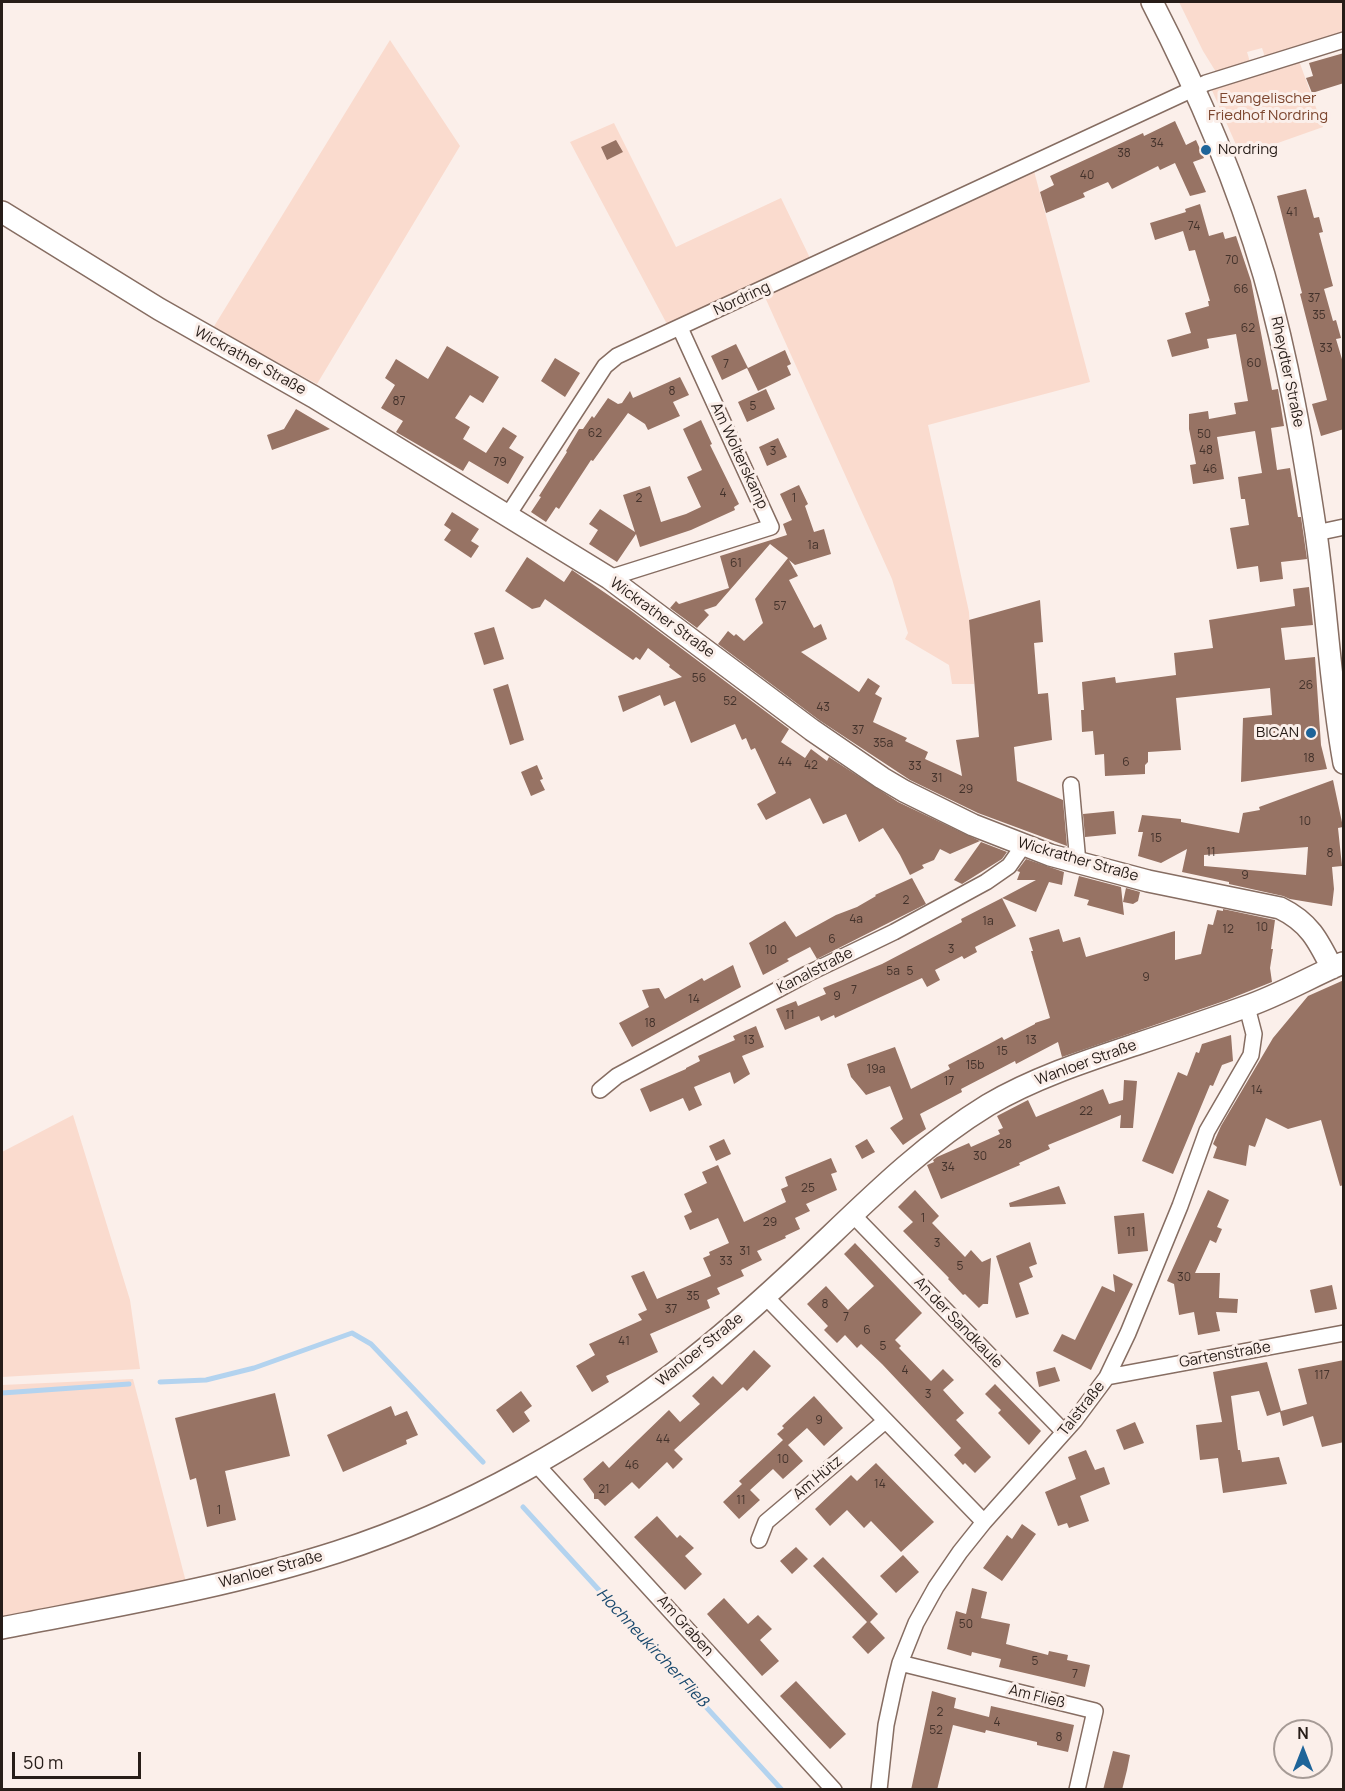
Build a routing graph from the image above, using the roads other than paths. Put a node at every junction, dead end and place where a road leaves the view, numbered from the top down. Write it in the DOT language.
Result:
graph roads {
  1 [pos="1152,2"];
  2 [pos="1344,40"];
  3 [pos="1195,88"];
  4 [pos="2,212"];
  5 [pos="680,328"];
  6 [pos="508,515"];
  7 [pos="1344,527"];
  8 [pos="1316,533"];
  9 [pos="609,578"];
  10 [pos="1344,763"];
  11 [pos="1071,785"];
  12 [pos="1023,846"];
  13 [pos="1078,863"];
  14 [pos="1338,965"];
  15 [pos="1247,1007"];
  16 [pos="600,1090"];
  17 [pos="852,1214"];
  18 [pos="765,1296"];
  19 [pos="1344,1333"];
  20 [pos="1107,1377"];
  21 [pos="884,1422"];
  22 [pos="1064,1432"];
  23 [pos="536,1464"];
  24 [pos="984,1522"];
  25 [pos="759,1540"];
  26 [pos="2,1628"];
  27 [pos="900,1663"];
  28 [pos="834,1790"];
  29 [pos="879,1790"];
  30 [pos="1077,1790"];
  1 -- 3 [label="street, Rheydter Straße"];
  2 -- 3 [label="street, Nordring"];
  3 -- 5 [label="street, Nordring"];
  3 -- 8 [label="street, Rheydter Straße"];
  4 -- 6 [label="street, Wickrather Straße"];
  5 -- 6 [label="street, Nordring"];
  5 -- 9 [label="street, Am Wolterskamp"];
  6 -- 9 [label="street, Wickrather Straße"];
  7 -- 8 [label="street"];
  8 -- 10 [label="street, Rheydter Straße"];
  9 -- 12 [label="street, Wickrather Straße"];
  11 -- 13 [label="street"];
  12 -- 13 [label="street, Wickrather Straße"];
  12 -- 16 [label="street, Kanalstraße"];
  13 -- 14 [label="street, Wickrather Straße"];
  14 -- 15 [label="street, Wanloer Straße"];
  15 -- 17 [label="street, Wanloer Straße"];
  15 -- 20 [label="street, Talstraße"];
  17 -- 18 [label="street, Wanloer Straße"];
  17 -- 22 [label="street, An der Sandkaule"];
  18 -- 21 [label="street"];
  18 -- 23 [label="street, Wanloer Straße"];
  19 -- 20 [label="street, Gartenstraße"];
  20 -- 22 [label="street, Talstraße"];
  21 -- 24 [label="street"];
  21 -- 25 [label="street, Am Hütz"];
  22 -- 24 [label="street, Talstraße"];
  23 -- 26 [label="street, Wanloer Straße"];
  23 -- 28 [label="street, Am Graben"];
  24 -- 27 [label="street, Talstraße"];
  27 -- 29 [label="street, Talstraße"];
  27 -- 30 [label="street, Am Fließ"];
}
